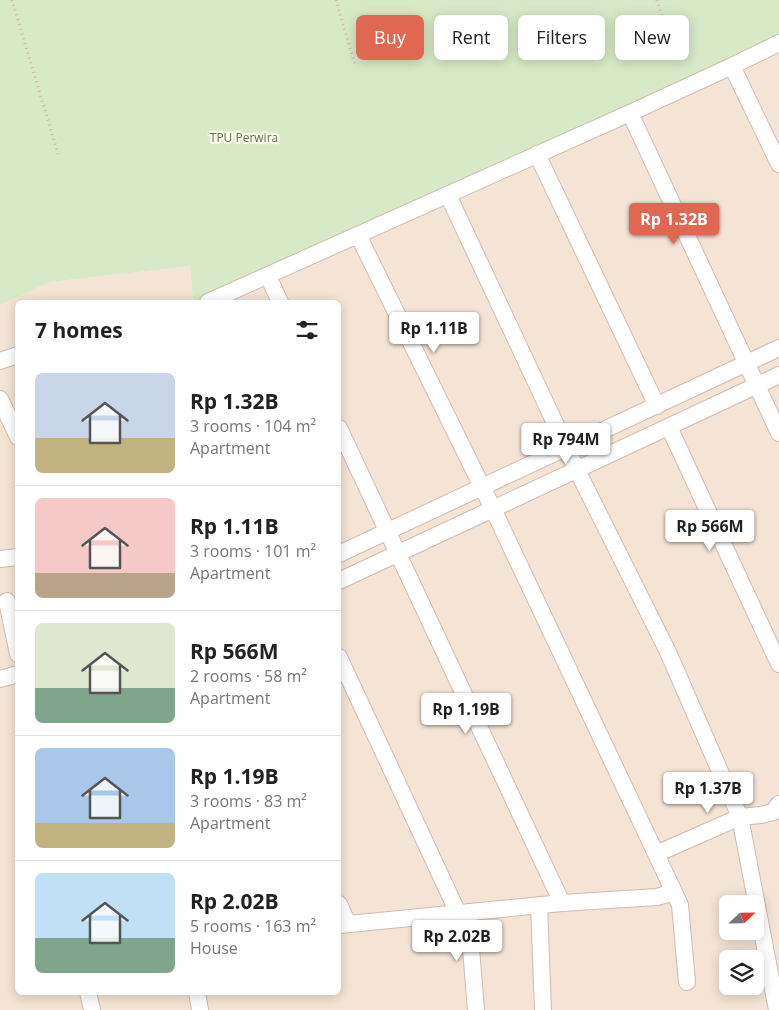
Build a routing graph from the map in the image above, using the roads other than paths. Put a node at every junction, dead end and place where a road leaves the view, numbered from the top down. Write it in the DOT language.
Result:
graph roads {
  1 [pos="779,43"];
  2 [pos="732,66"];
  3 [pos="630,113"];
  4 [pos="773,135"];
  5 [pos="537,154"];
  6 [pos="779,164"];
  7 [pos="448,194"];
  8 [pos="358,235"];
  9 [pos="268,276"];
  10 [pos="213,300"];
  11 [pos="279,300"];
  12 [pos="779,348"];
  13 [pos="15,355"];
  14 [pos="0,361"];
  15 [pos="746,364"];
  16 [pos="779,375"];
  17 [pos="757,385"];
  18 [pos="0,399"];
  19 [pos="658,406"];
  20 [pos="669,426"];
  21 [pos="15,431"];
  22 [pos="341,432"];
  23 [pos="779,433"];
  24 [pos="567,448"];
  25 [pos="577,470"];
  26 [pos="481,487"];
  27 [pos="493,509"];
  28 [pos="387,531"];
  29 [pos="341,553"];
  30 [pos="398,553"];
  31 [pos="15,557"];
  32 [pos="0,559"];
  33 [pos="341,580"];
  34 [pos="6,601"];
  35 [pos="15,641"];
  36 [pos="341,661"];
  37 [pos="779,664"];
  38 [pos="15,675"];
  39 [pos="0,679"];
  40 [pos="779,804"];
  41 [pos="740,817"];
  42 [pos="656,854"];
  43 [pos="674,892"];
  44 [pos="562,903"];
  45 [pos="540,905"];
  46 [pos="463,912"];
  47 [pos="343,924"];
  48 [pos="687,982"];
  49 [pos="89,995"];
  50 [pos="198,995"];
  51 [pos="92,1010"];
  52 [pos="200,1010"];
  53 [pos="476,1010"];
  54 [pos="544,1010"];
  55 [pos="777,1010"];
  1 -- 2 [label="street"];
  2 -- 3 [label="street"];
  2 -- 4 [label="street"];
  3 -- 5 [label="street"];
  3 -- 15 [label="street"];
  4 -- 6 [label="street"];
  5 -- 7 [label="street"];
  5 -- 19 [label="street"];
  7 -- 8 [label="street"];
  7 -- 24 [label="street"];
  8 -- 9 [label="street"];
  8 -- 26 [label="street"];
  9 -- 10 [label="street"];
  9 -- 11 [label="street"];
  12 -- 15 [label="street"];
  13 -- 14 [label="street"];
  15 -- 17 [label="street"];
  15 -- 19 [label="street"];
  16 -- 17 [label="street"];
  17 -- 20 [label="street"];
  17 -- 23 [label="street"];
  18 -- 21 [label="street"];
  19 -- 24 [label="street"];
  20 -- 25 [label="street"];
  20 -- 37 [label="street"];
  22 -- 28 [label="street"];
  24 -- 25 [label="street"];
  24 -- 26 [label="street"];
  25 -- 27 [label="street"];
  25 -- 41 [label="street"];
  26 -- 27 [label="street"];
  26 -- 28 [label="street"];
  27 -- 30 [label="street"];
  27 -- 42 [label="street"];
  28 -- 29 [label="street"];
  28 -- 30 [label="street"];
  30 -- 33 [label="street"];
  30 -- 44 [label="street"];
  31 -- 32 [label="street"];
  34 -- 35 [label="street"];
  36 -- 46 [label="street"];
  38 -- 39 [label="street"];
  40 -- 41 [label="street"];
  41 -- 42 [label="street"];
  41 -- 55 [label="street"];
  42 -- 43 [label="street"];
  43 -- 44 [label="street"];
  43 -- 48 [label="street"];
  44 -- 45 [label="street"];
  45 -- 46 [label="street"];
  45 -- 54 [label="street"];
  46 -- 47 [label="street"];
  46 -- 53 [label="street"];
  49 -- 51 [label="street"];
  50 -- 52 [label="street"];
}
